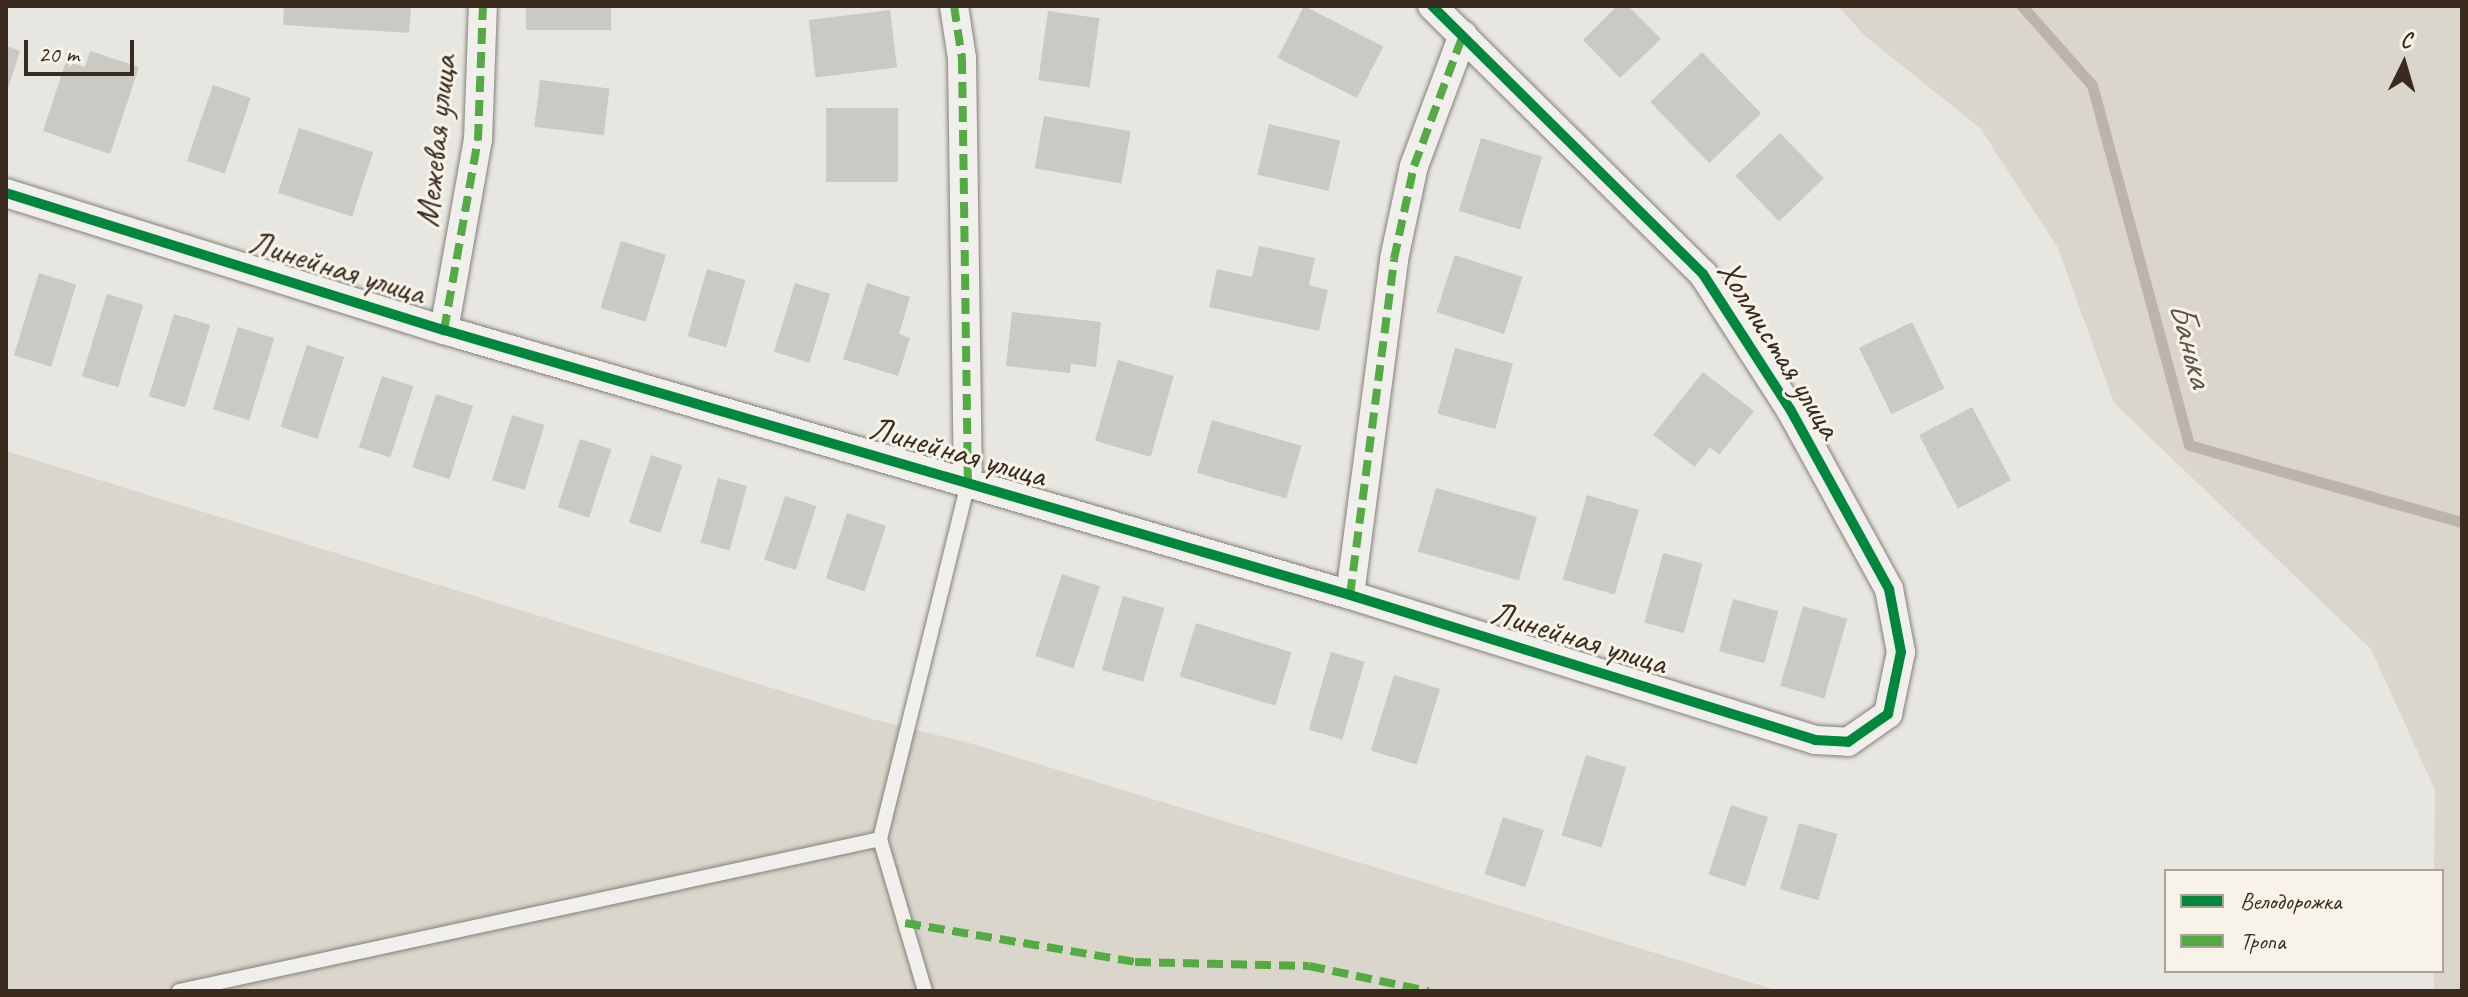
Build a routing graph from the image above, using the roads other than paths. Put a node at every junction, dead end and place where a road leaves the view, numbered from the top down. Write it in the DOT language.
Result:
graph roads {
  1 [pos="483,6"];
  2 [pos="954,6"];
  3 [pos="1432,6"];
  4 [pos="1463,35"];
  5 [pos="6,193"];
  6 [pos="444,330"];
  7 [pos="968,483"];
  8 [pos="1350,595"];
  9 [pos="1888,714"];
  10 [pos="880,839"];
  11 [pos="179,991"];
  12 [pos="925,991"];
  1 -- 6 [label="street, Межевая улица"];
  2 -- 7 [label="street"];
  3 -- 4 [label="street, Холмистая улица"];
  4 -- 8 [label="street"];
  4 -- 9 [label="street, Холмистая улица"];
  5 -- 6 [label="street, Линейная улица"];
  6 -- 7 [label="street, Линейная улица"];
  7 -- 8 [label="street, Линейная улица"];
  7 -- 10 [label="lane"];
  8 -- 9 [label="street, Линейная улица"];
  10 -- 11 [label="lane"];
  10 -- 12 [label="lane"];
}
